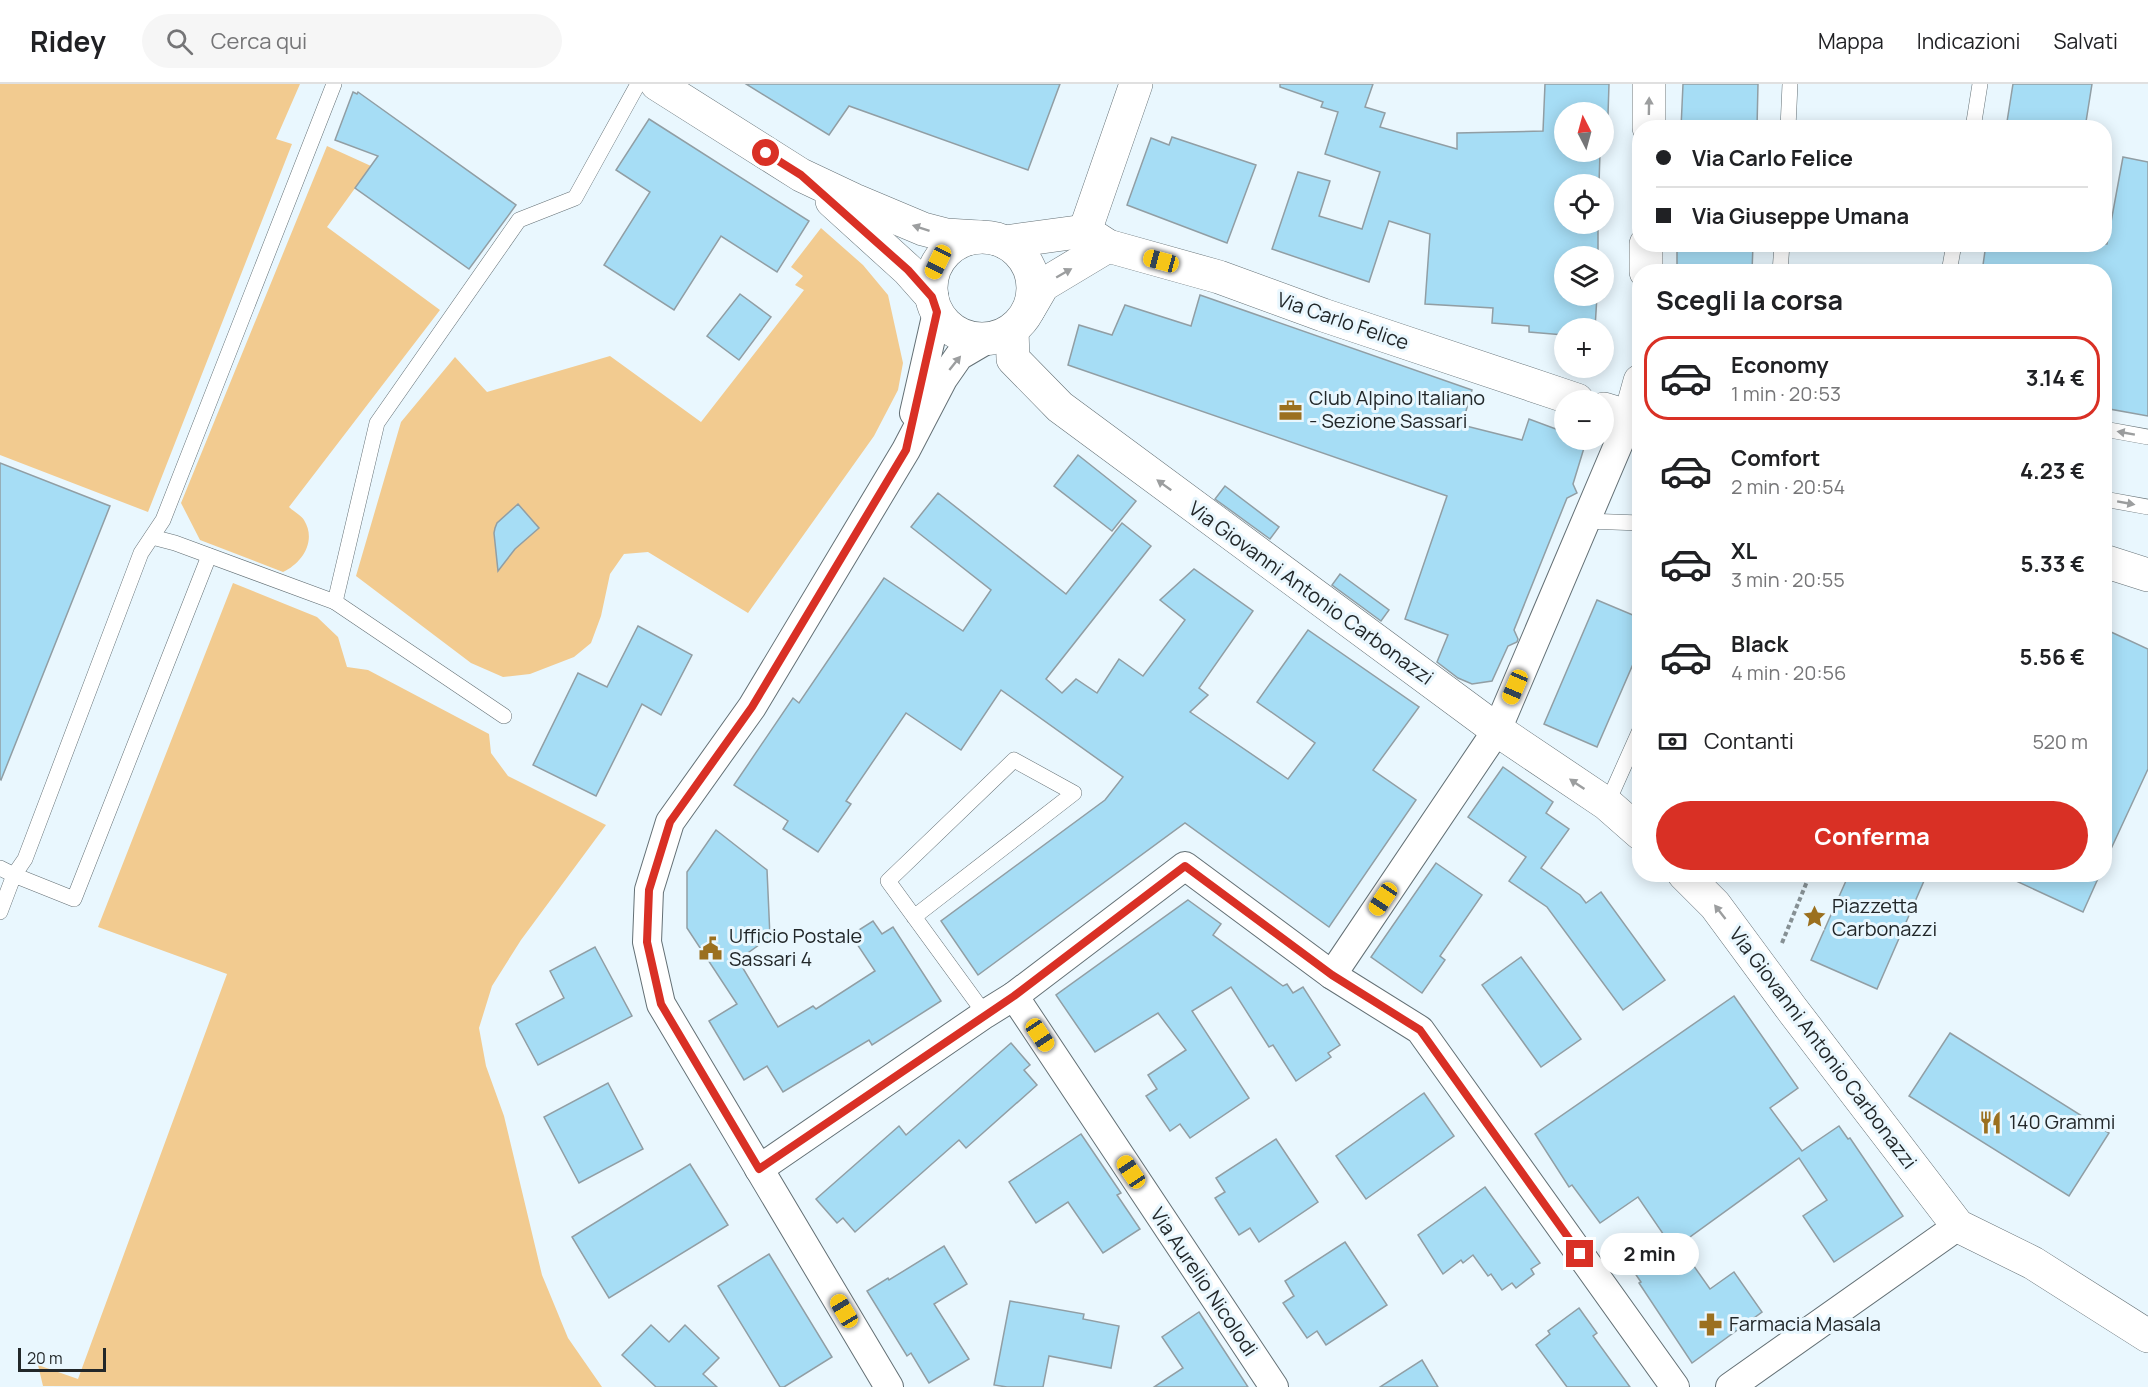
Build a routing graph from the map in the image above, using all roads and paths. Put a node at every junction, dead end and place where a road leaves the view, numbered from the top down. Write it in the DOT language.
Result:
graph roads {
  1 [pos="334,84"];
  2 [pos="638,84"];
  3 [pos="657,84"];
  4 [pos="1136,84"];
  5 [pos="1649,84"];
  6 [pos="1790,84"];
  7 [pos="1980,84"];
  8 [pos="1648,120"];
  9 [pos="1788,120"];
  10 [pos="1974,120"];
  11 [pos="801,175"];
  12 [pos="1097,239"];
  13 [pos="992,240"];
  14 [pos="934,304"];
  15 [pos="1010,326"];
  16 [pos="1554,392"];
  17 [pos="1632,398"];
  18 [pos="1624,415"];
  19 [pos="2112,430"];
  20 [pos="2148,437"];
  21 [pos="906,450"];
  22 [pos="2112,500"];
  23 [pos="2148,507"];
  24 [pos="1586,521"];
  25 [pos="1632,523"];
  26 [pos="152,537"];
  27 [pos="209,556"];
  28 [pos="2112,563"];
  29 [pos="2148,574"];
  30 [pos="335,602"];
  31 [pos="504,716"];
  32 [pos="1497,730"];
  33 [pos="1632,748"];
  34 [pos="1607,804"];
  35 [pos="1632,826"];
  36 [pos="7,872"];
  37 [pos="1691,882"];
  38 [pos="1807,882"];
  39 [pos="0,912"];
  40 [pos="914,917"];
  41 [pos="1332,975"];
  42 [pos="1768,977"];
  43 [pos="1014,996"];
  44 [pos="985,1014"];
  45 [pos="759,1169"];
  46 [pos="1958,1226"];
  47 [pos="2148,1336"];
  48 [pos="1734,1386"];
  49 [pos="890,1387"];
  50 [pos="1274,1387"];
  51 [pos="1675,1387"];
  1 -- 26 [label="lane"];
  2 -- 30 [label="lane"];
  3 -- 11 [label="main road, Via Carlo Felice"];
  4 -- 12 [label="main road"];
  8 -- 5 [label="main road, one-way"];
  6 -- 9 [label="lane"];
  7 -- 10 [label="lane"];
  13 -- 11 [label="main road, Via Carlo Felice, one-way"];
  11 -- 14 [label="main road, Via Carlo Felice"];
  12 -- 13 [label="main road, Via Carlo Felice"];
  15 -- 12 [label="main road, one-way"];
  12 -- 16 [label="main road, Via Carlo Felice"];
  13 -- 14 [label="main road"];
  13 -- 15 [label="main road"];
  14 -- 15 [label="main road"];
  14 -- 21 [label="street"];
  21 -- 15 [label="street, one-way"];
  32 -- 15 [label="main road, Via Giovanni Antonio Carbonazzi, one-way"];
  17 -- 18 [label="main road"];
  18 -- 24 [label="street"];
  20 -- 19 [label="lane, one-way"];
  21 -- 45 [label="street"];
  22 -- 23 [label="lane, one-way"];
  24 -- 25 [label="lane"];
  24 -- 32 [label="street"];
  26 -- 27 [label="lane"];
  26 -- 36 [label="lane"];
  27 -- 30 [label="lane"];
  27 -- 36 [label="lane"];
  28 -- 29 [label="main road"];
  30 -- 31 [label="lane"];
  34 -- 32 [label="main road, Via Giovanni Antonio Carbonazzi, one-way"];
  32 -- 41 [label="street"];
  33 -- 34 [label="lane"];
  34 -- 35 [label="main road, Via Giovanni Antonio Carbonazzi"];
  36 -- 39 [label="lane"];
  42 -- 37 [label="main road, Via Giovanni Antonio Carbonazzi, one-way"];
  38 -- 42 [label="path"];
  40 -- 40 [label="lane"];
  40 -- 44 [label="lane"];
  41 -- 43 [label="street"];
  41 -- 51 [label="street"];
  42 -- 46 [label="main road, Via Giovanni Antonio Carbonazzi"];
  43 -- 44 [label="street"];
  43 -- 50 [label="street, Via Aurelio Nicolodi"];
  44 -- 45 [label="street"];
  45 -- 49 [label="street"];
  46 -- 47 [label="main road"];
  46 -- 48 [label="street"];
}
